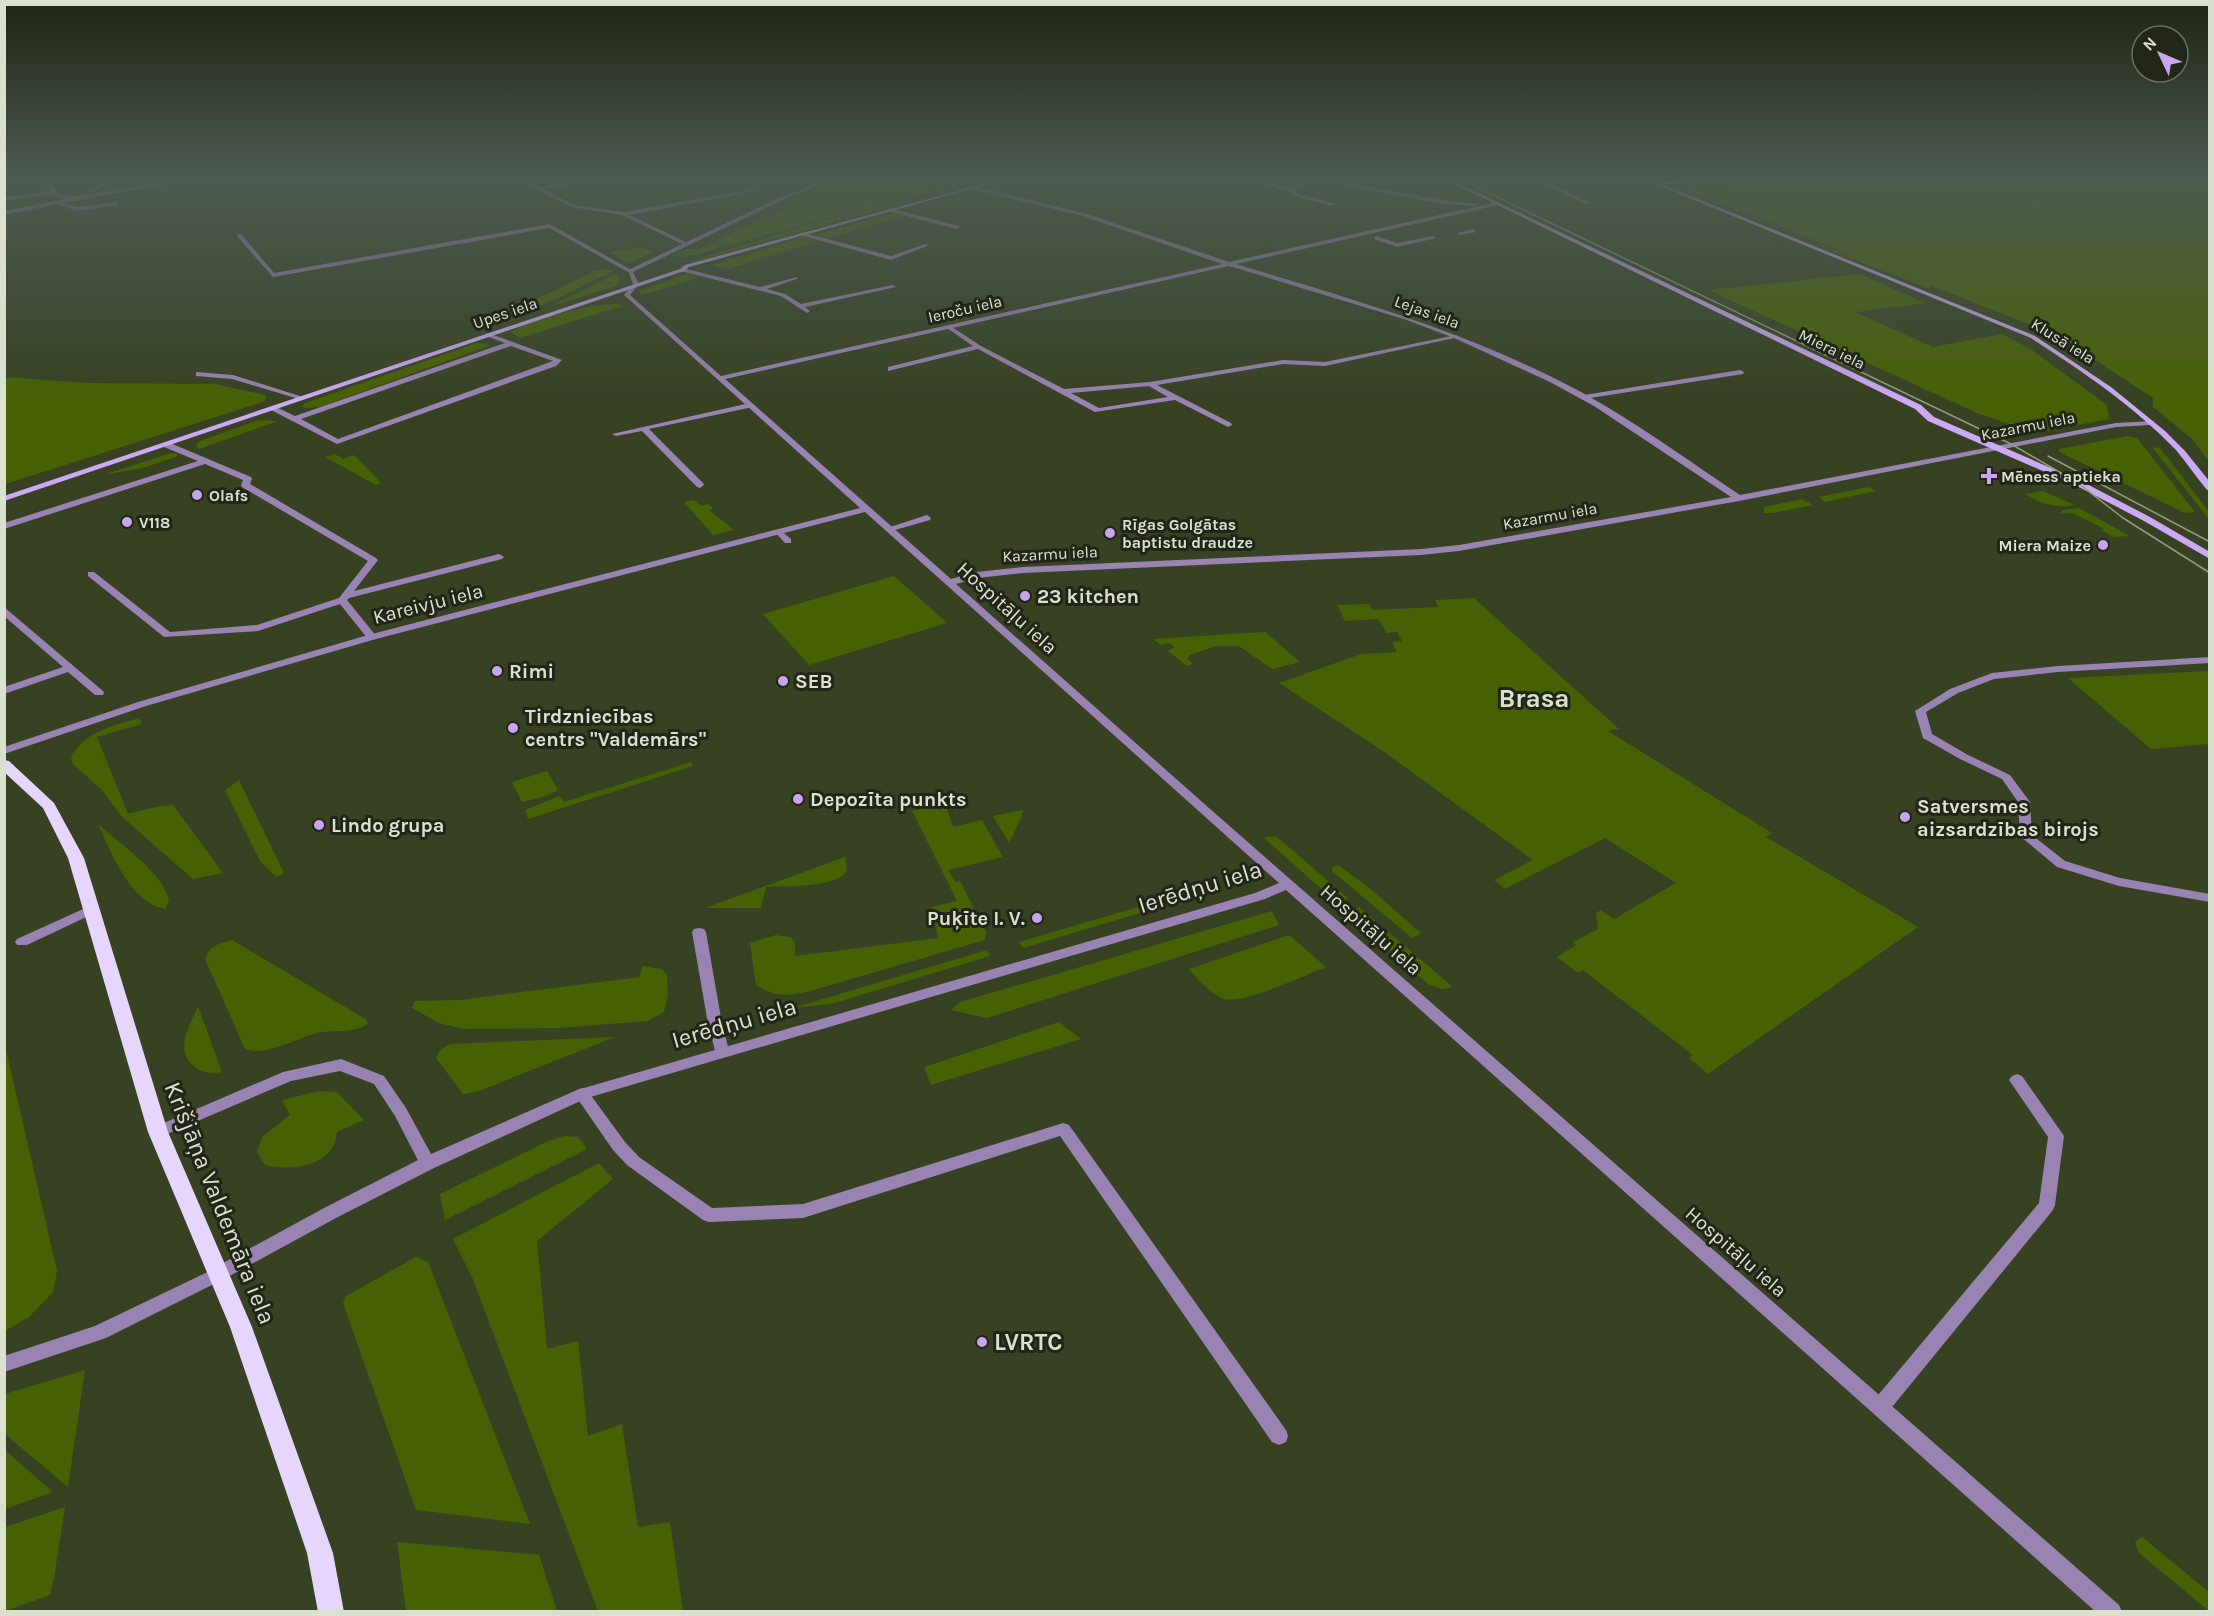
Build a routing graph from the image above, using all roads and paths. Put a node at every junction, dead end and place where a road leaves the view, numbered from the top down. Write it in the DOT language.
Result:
graph roads {
  1 [pos="252,250"];
  2 [pos="409,250"];
  3 [pos="593,250"];
  4 [pos="673,250"];
  5 [pos="745,250"];
  6 [pos="863,250"];
  7 [pos="912,250"];
  8 [pos="1189,250"];
  9 [pos="1286,250"];
  10 [pos="1593,250"];
  11 [pos="1821,250"];
  12 [pos="1229,264"];
  13 [pos="682,270"];
  14 [pos="630,271"];
  15 [pos="795,278"];
  16 [pos="636,284"];
  17 [pos="893,287"];
  18 [pos="760,289"];
  19 [pos="800,306"];
  20 [pos="807,311"];
  21 [pos="950,327"];
  22 [pos="488,334"];
  23 [pos="1456,337"];
  24 [pos="512,343"];
  25 [pos="979,347"];
  26 [pos="891,369"];
  27 [pos="1740,372"];
  28 [pos="199,374"];
  29 [pos="720,378"];
  30 [pos="1150,384"];
  31 [pos="1065,391"];
  32 [pos="1584,397"];
  33 [pos="302,398"];
  34 [pos="1176,398"];
  35 [pos="750,405"];
  36 [pos="273,409"];
  37 [pos="297,418"];
  38 [pos="2150,423"];
  39 [pos="1228,425"];
  40 [pos="644,428"];
  41 [pos="616,434"];
  42 [pos="167,445"];
  43 [pos="1994,447"];
  44 [pos="206,461"];
  45 [pos="700,485"];
  46 [pos="2210,488"];
  47 [pos="1739,498"];
  48 [pos="4,499"];
  49 [pos="866,509"];
  50 [pos="927,518"];
  51 [pos="4,526"];
  52 [pos="888,529"];
  53 [pos="778,531"];
  54 [pos="788,541"];
  55 [pos="2210,556"];
  56 [pos="499,557"];
  57 [pos="91,574"];
  58 [pos="949,583"];
  59 [pos="344,598"];
  60 [pos="4,610"];
  61 [pos="372,637"];
  62 [pos="2210,660"];
  63 [pos="70,668"];
  64 [pos="4,691"];
  65 [pos="99,693"];
  66 [pos="4,751"];
  67 [pos="4,764"];
  68 [pos="1289,884"];
  69 [pos="2210,898"];
  70 [pos="92,909"];
  71 [pos="699,932"];
  72 [pos="22,942"];
  73 [pos="722,1051"];
  74 [pos="2016,1080"];
  75 [pos="582,1094"];
  76 [pos="158,1132"];
  77 [pos="428,1163"];
  78 [pos="218,1274"];
  79 [pos="4,1364"];
  80 [pos="1881,1406"];
  81 [pos="1279,1436"];
  82 [pos="330,1611"];
  83 [pos="2112,1611"];
  1 -- 2 [label="street"];
  3 -- 14 [label="street"];
  4 -- 14 [label="street"];
  5 -- 13 [label="street, Upes iela"];
  6 -- 7 [label="street"];
  8 -- 12 [label="street, Lejas iela"];
  9 -- 12 [label="street, Ieroču iela"];
  10 -- 43 [label="street, Miera iela"];
  11 -- 38 [label="street, Klusā iela"];
  12 -- 21 [label="street, Ieroču iela"];
  12 -- 23 [label="street, Lejas iela"];
  13 -- 16 [label="street, Upes iela"];
  13 -- 18 [label="street"];
  14 -- 16 [label="street, Hospitāļu iela"];
  15 -- 18 [label="street"];
  16 -- 22 [label="street, Upes iela"];
  16 -- 29 [label="street, Hospitāļu iela"];
  17 -- 19 [label="street"];
  18 -- 19 [label="street"];
  19 -- 20 [label="street"];
  21 -- 25 [label="street"];
  21 -- 29 [label="street, Ieroču iela"];
  22 -- 24 [label="street"];
  22 -- 33 [label="street, Upes iela"];
  23 -- 30 [label="street"];
  23 -- 32 [label="street, Lejas iela"];
  24 -- 37 [label="street"];
  24 -- 37 [label="street"];
  25 -- 26 [label="street"];
  25 -- 31 [label="street"];
  27 -- 32 [label="street"];
  28 -- 33 [label="street"];
  29 -- 35 [label="street, Hospitāļu iela"];
  30 -- 31 [label="street"];
  30 -- 34 [label="street"];
  31 -- 34 [label="street"];
  32 -- 47 [label="street, Lejas iela"];
  33 -- 36 [label="street, Upes iela"];
  34 -- 39 [label="street"];
  35 -- 40 [label="street"];
  35 -- 49 [label="street, Hospitāļu iela"];
  36 -- 37 [label="street"];
  36 -- 42 [label="street, Upes iela"];
  38 -- 43 [label="street, Kazarmu iela"];
  38 -- 46 [label="street, Klusā iela"];
  40 -- 41 [label="street"];
  40 -- 45 [label="street"];
  42 -- 44 [label="street"];
  42 -- 48 [label="street, Upes iela"];
  43 -- 47 [label="street, Kazarmu iela"];
  43 -- 55 [label="street, Miera iela"];
  44 -- 51 [label="street"];
  44 -- 59 [label="street"];
  47 -- 58 [label="street, Kazarmu iela"];
  49 -- 52 [label="street, Hospitāļu iela"];
  49 -- 53 [label="street, Kareivju iela"];
  50 -- 52 [label="street"];
  52 -- 58 [label="street, Hospitāļu iela"];
  53 -- 54 [label="street"];
  53 -- 61 [label="street, Kareivju iela"];
  56 -- 59 [label="street"];
  57 -- 59 [label="street"];
  58 -- 68 [label="street, Hospitāļu iela"];
  59 -- 61 [label="street"];
  60 -- 63 [label="street"];
  61 -- 66 [label="street, Kareivju iela"];
  62 -- 69 [label="street"];
  63 -- 64 [label="street"];
  63 -- 65 [label="street"];
  67 -- 70 [label="main road, Krišjāņa Valdemāra iela"];
  68 -- 73 [label="street, Ierēdņu iela"];
  68 -- 80 [label="street, Hospitāļu iela"];
  70 -- 72 [label="street"];
  70 -- 76 [label="main road, Krišjāņa Valdemāra iela"];
  71 -- 73 [label="street"];
  73 -- 75 [label="street, Ierēdņu iela"];
  74 -- 80 [label="street"];
  75 -- 77 [label="street, Ierēdņu iela"];
  75 -- 81 [label="street"];
  76 -- 77 [label="street"];
  76 -- 78 [label="main road, Krišjāņa Valdemāra iela"];
  77 -- 78 [label="street, Ierēdņu iela"];
  78 -- 79 [label="street, Ierēdņu iela"];
  78 -- 82 [label="main road, Krišjāņa Valdemāra iela"];
  80 -- 83 [label="street, Hospitāļu iela"];
}
